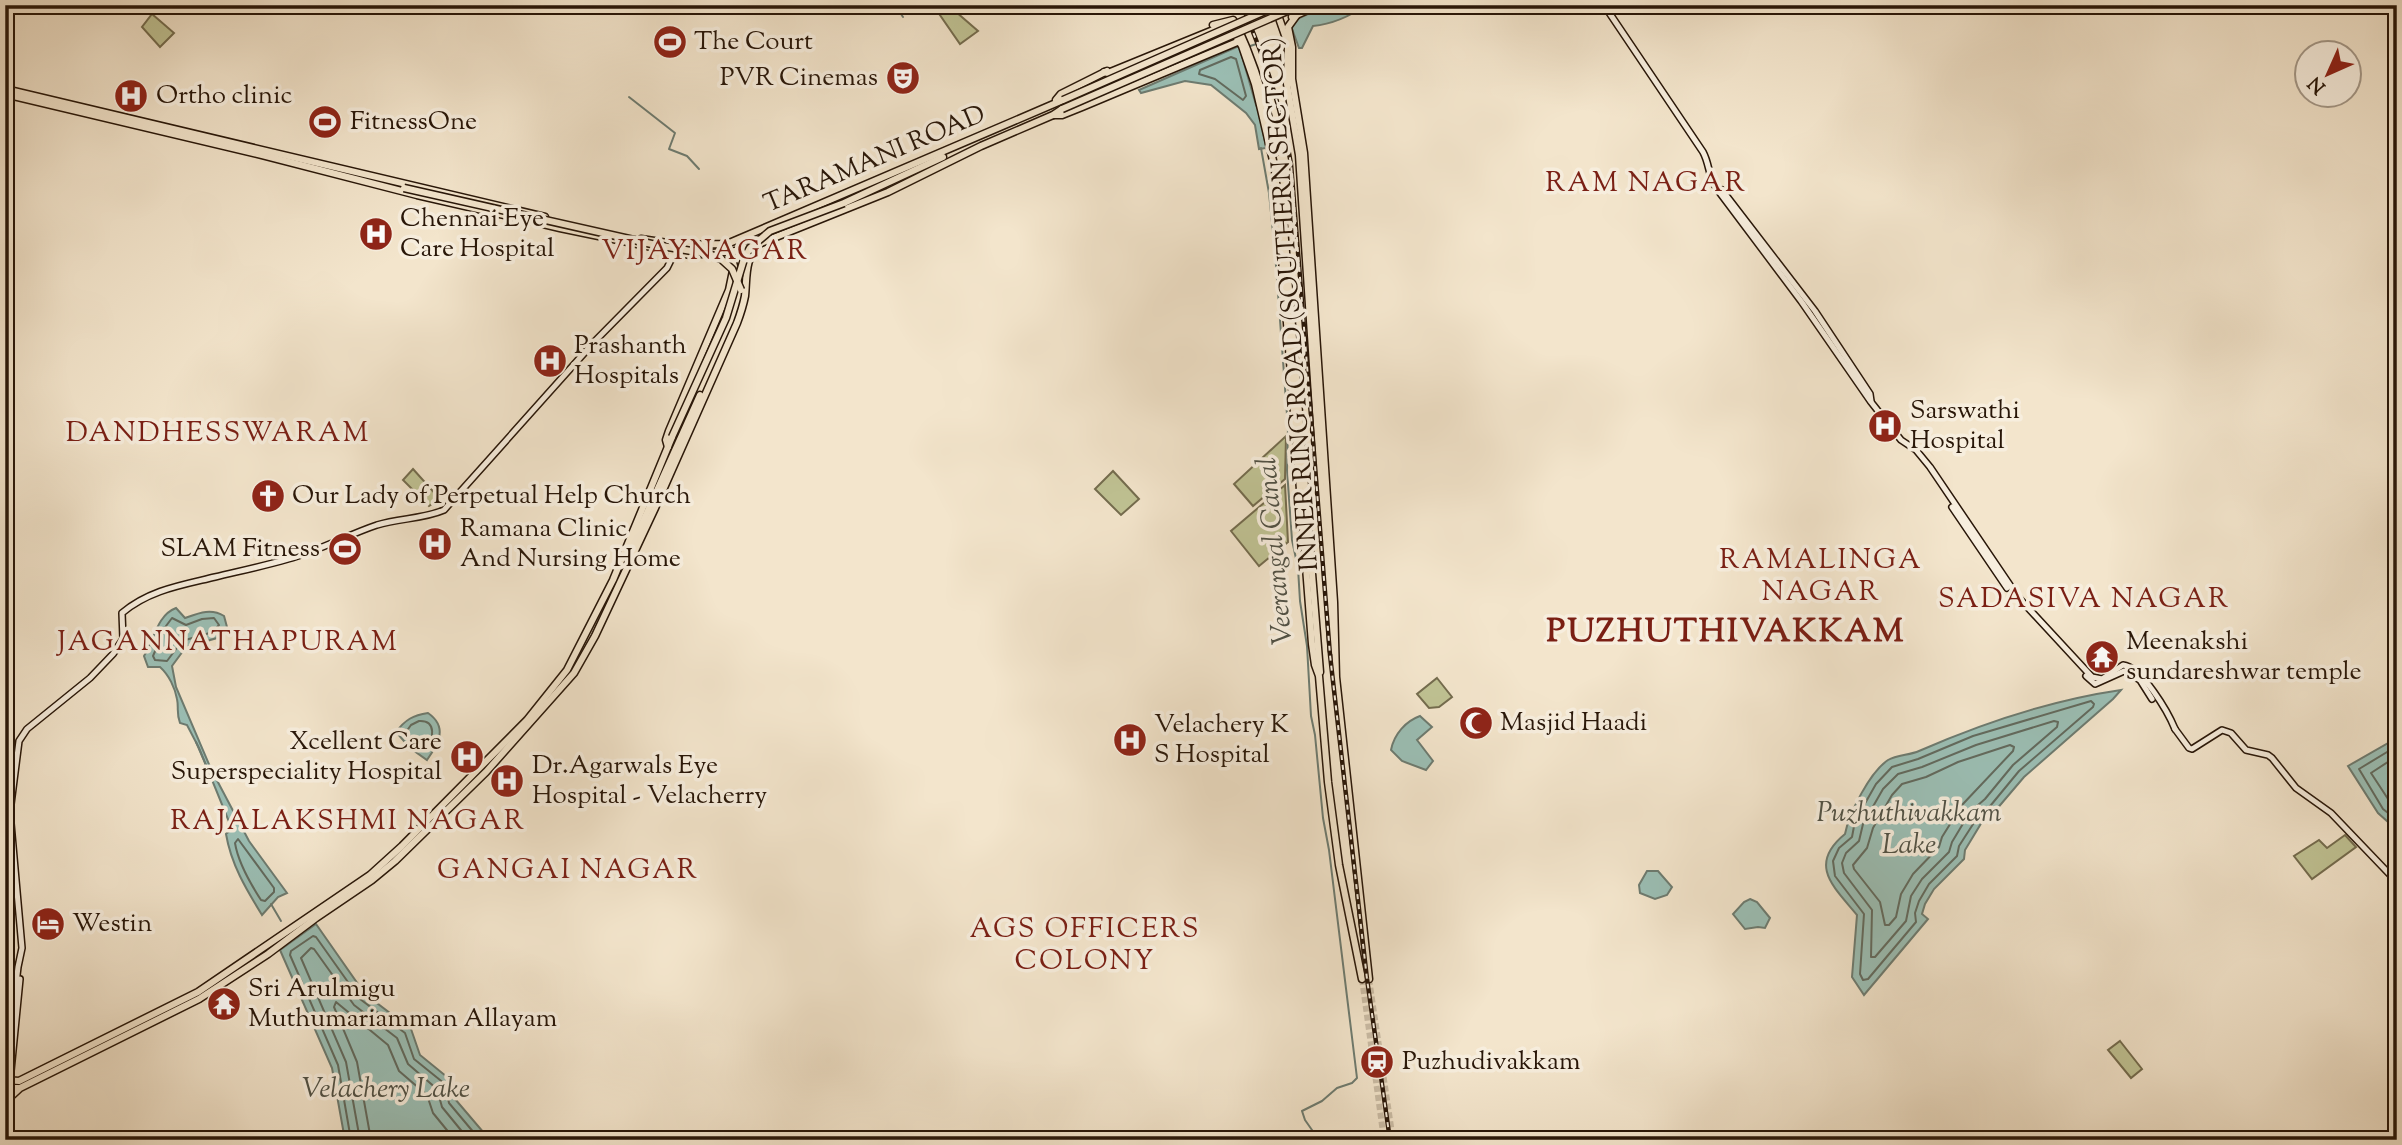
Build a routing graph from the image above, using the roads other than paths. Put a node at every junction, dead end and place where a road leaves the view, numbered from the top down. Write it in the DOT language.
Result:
graph roads {
  1 [pos="1277,5"];
  2 [pos="1301,5"];
  3 [pos="1319,5"];
  4 [pos="1604,5"];
  5 [pos="1296,16"];
  6 [pos="1279,18"];
  7 [pos="1285,27"];
  8 [pos="1242,42"];
  9 [pos="5,89"];
  10 [pos="5,94"];
  11 [pos="1055,102"];
  12 [pos="1052,116"];
  13 [pos="131,121"];
  14 [pos="962,144"];
  15 [pos="376,168"];
  16 [pos="1709,170"];
  17 [pos="372,179"];
  18 [pos="391,180"];
  19 [pos="782,220"];
  20 [pos="788,232"];
  21 [pos="761,243"];
  22 [pos="672,248"];
  23 [pos="727,253"];
  24 [pos="1871,402"];
  25 [pos="668,447"];
  26 [pos="616,592"];
  27 [pos="1320,674"];
  28 [pos="1335,675"];
  29 [pos="481,766"];
  30 [pos="486,772"];
  31 [pos="2397,882"];
  32 [pos="1368,956"];
  33 [pos="1359,957"];
  34 [pos="7,1082"];
  35 [pos="20,1088"];
  36 [pos="6,1104"];
  1 -- 6 [label="main road, INNER RING ROAD (SOUTHERN SECTOR)"];
  1 -- 11 [label="main road, bridge"];
  2 -- 12 [label="main road, bridge"];
  3 -- 5 [label="main road"];
  4 -- 16 [label="main road"];
  5 -- 6 [label="main road"];
  5 -- 7 [label="main road, INNER RING ROAD (SOUTHERN SECTOR)"];
  6 -- 7 [label="main road, INNER RING ROAD (SOUTHERN SECTOR)"];
  7 -- 28 [label="main road, INNER RING ROAD (SOUTHERN SECTOR)"];
  8 -- 11 [label="main road"];
  8 -- 12 [label="main road"];
  8 -- 27 [label="main road, INNER RING ROAD (SOUTHERN SECTOR)"];
  9 -- 13 [label="main road"];
  10 -- 13 [label="main road"];
  11 -- 14 [label="main road, TARAMANI ROAD"];
  12 -- 20 [label="main road"];
  13 -- 17 [label="main road"];
  14 -- 19 [label="main road, TARAMANI ROAD"];
  14 -- 25 [label="main road, bridge"];
  15 -- 17 [label="main road"];
  16 -- 24 [label="main road"];
  16 -- 24 [label="main road"];
  17 -- 18 [label="main road"];
  17 -- 22 [label="main road"];
  18 -- 22 [label="main road"];
  18 -- 26 [label="main road, bridge"];
  19 -- 20 [label="main road"];
  19 -- 22 [label="main road, TARAMANI ROAD"];
  20 -- 21 [label="main road"];
  21 -- 23 [label="main road"];
  21 -- 26 [label="main road"];
  22 -- 23 [label="main road"];
  22 -- 34 [label="main road"];
  23 -- 25 [label="main road"];
  24 -- 31 [label="main road"];
  25 -- 29 [label="main road"];
  26 -- 30 [label="main road"];
  27 -- 28 [label="main road"];
  27 -- 33 [label="main road, INNER RING ROAD (SOUTHERN SECTOR)"];
  28 -- 32 [label="main road, INNER RING ROAD (SOUTHERN SECTOR)"];
  29 -- 30 [label="main road"];
  29 -- 34 [label="main road"];
  30 -- 35 [label="main road"];
  32 -- 33 [label="main road"];
  32 -- 33 [label="main road, INNER RING ROAD (SOUTHERN SECTOR)"];
  34 -- 35 [label="main road"];
  34 -- 36 [label="main road"];
  35 -- 36 [label="main road"];
}
